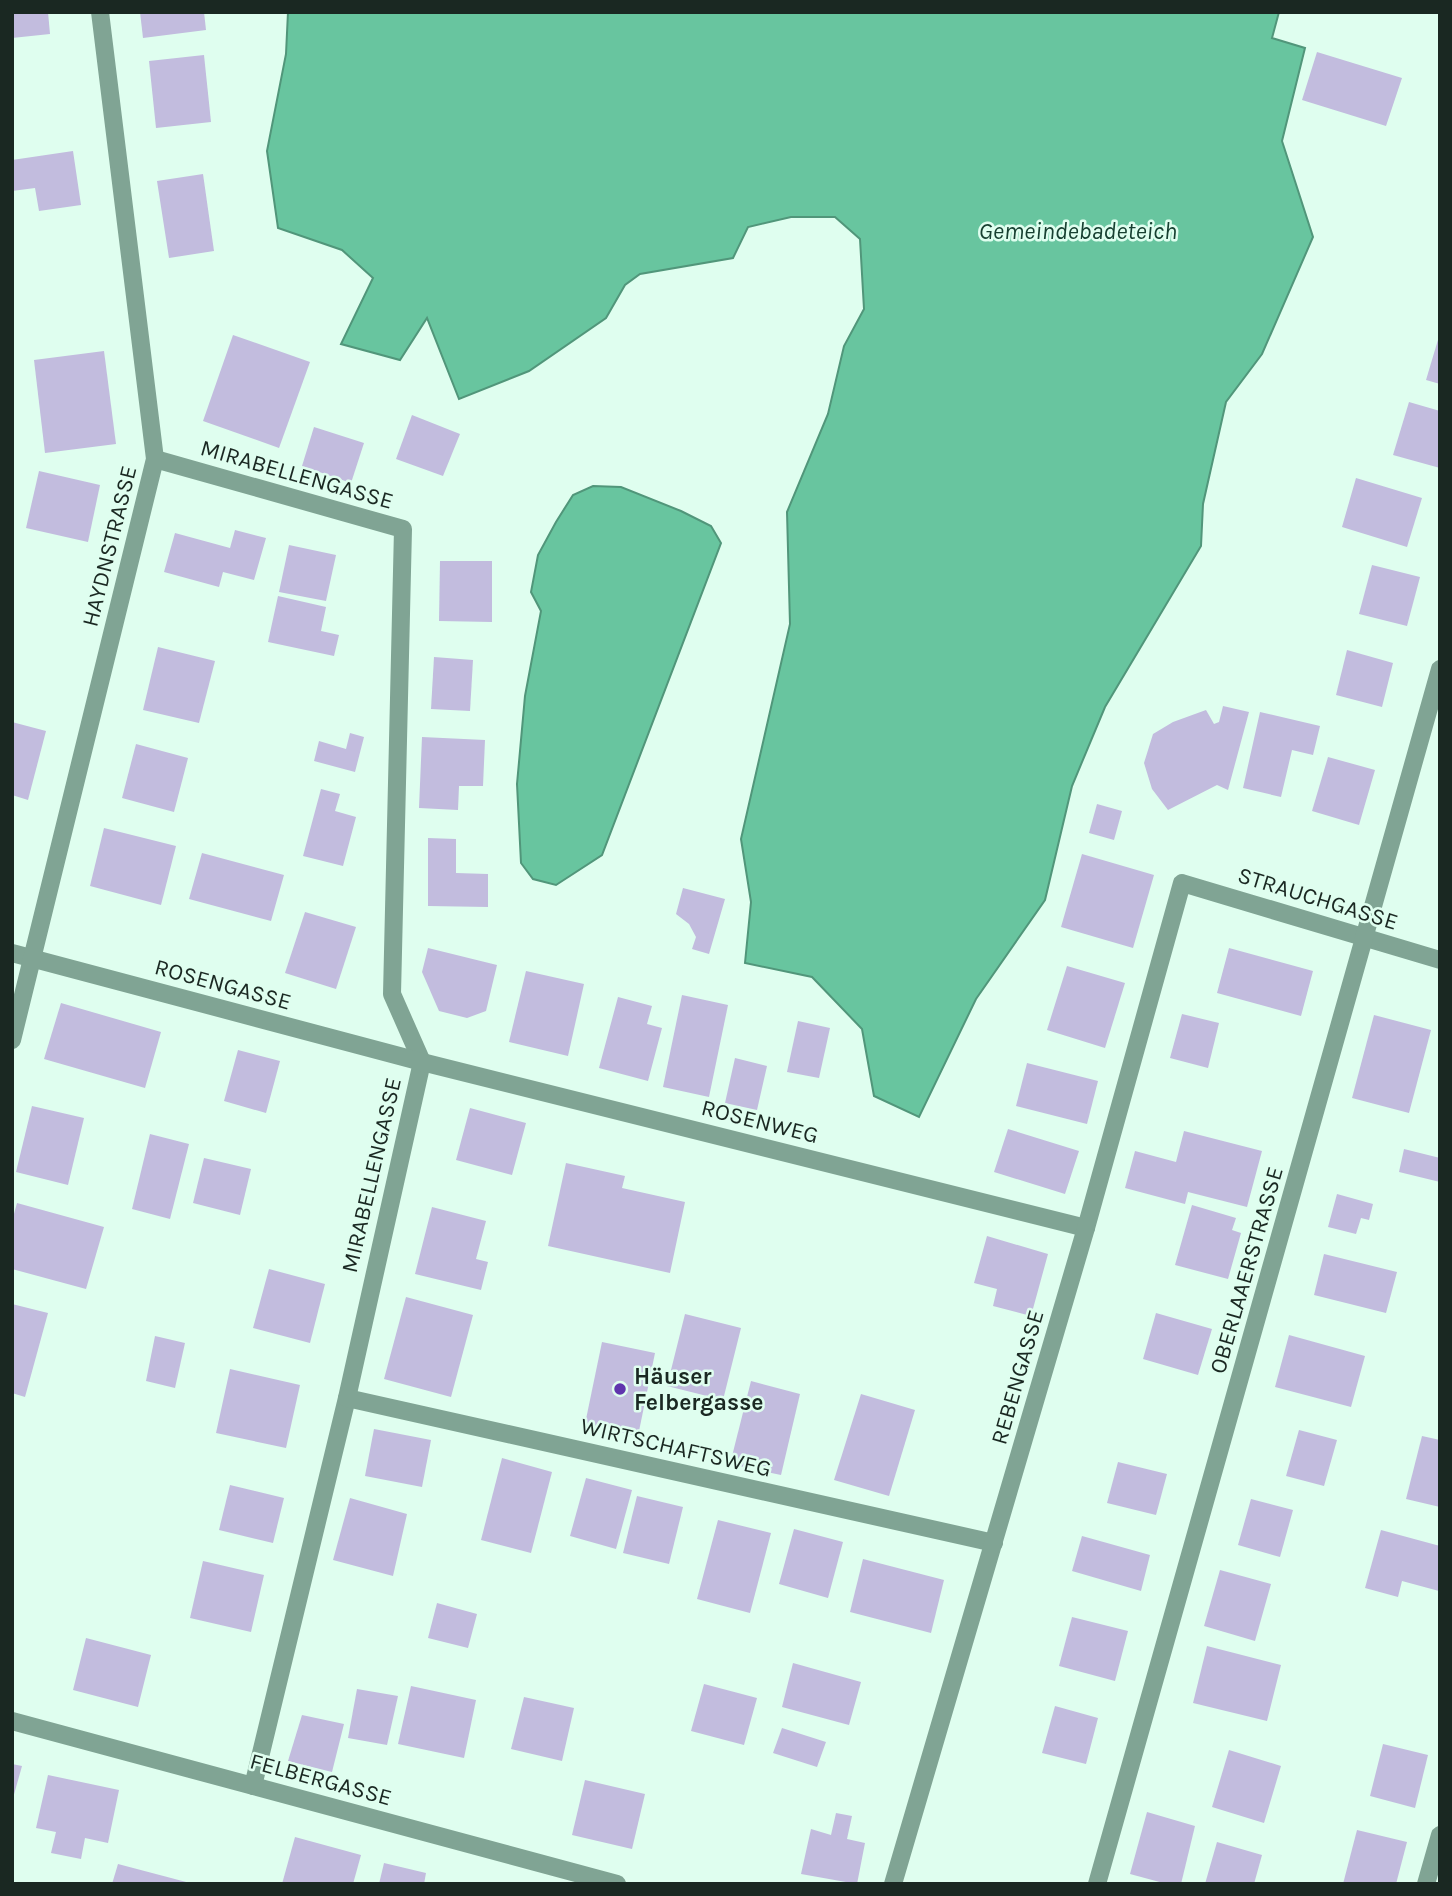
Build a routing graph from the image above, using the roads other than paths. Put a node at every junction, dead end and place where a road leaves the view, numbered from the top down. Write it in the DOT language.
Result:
graph roads {
  1 [pos="100,12"];
  2 [pos="155,459"];
  3 [pos="1440,669"];
  4 [pos="1182,883"];
  5 [pos="1366,938"];
  6 [pos="12,953"];
  7 [pos="34,958"];
  8 [pos="1440,960"];
  9 [pos="12,1040"];
  10 [pos="422,1062"];
  11 [pos="1086,1228"];
  12 [pos="347,1398"];
  13 [pos="994,1543"];
  14 [pos="12,1721"];
  15 [pos="253,1786"];
  16 [pos="1440,1835"];
  17 [pos="617,1884"];
  18 [pos="893,1884"];
  19 [pos="1097,1884"];
  20 [pos="1426,1884"];
  1 -- 2 [label="street, HAYDNSTRASSE"];
  2 -- 7 [label="street, HAYDNSTRASSE"];
  2 -- 10 [label="street, MIRABELLENGASSE"];
  3 -- 5 [label="street, OBERLAAERSTRASSE"];
  4 -- 5 [label="street, STRAUCHGASSE"];
  4 -- 11 [label="street, REBENGASSE"];
  5 -- 8 [label="street, STRAUCHGASSE"];
  5 -- 19 [label="street, OBERLAAERSTRASSE"];
  6 -- 7 [label="street, ROSENGASSE"];
  7 -- 9 [label="street, HAYDNSTRASSE"];
  7 -- 10 [label="street, ROSENGASSE"];
  10 -- 11 [label="street, ROSENWEG"];
  10 -- 12 [label="street, MIRABELLENGASSE"];
  11 -- 13 [label="street, REBENGASSE"];
  12 -- 13 [label="street, WIRTSCHAFTSWEG"];
  12 -- 15 [label="street, MIRABELLENGASSE"];
  13 -- 18 [label="street, REBENGASSE"];
  14 -- 15 [label="street, FELBERGASSE"];
  15 -- 17 [label="street, FELBERGASSE"];
  16 -- 20 [label="street"];
}
